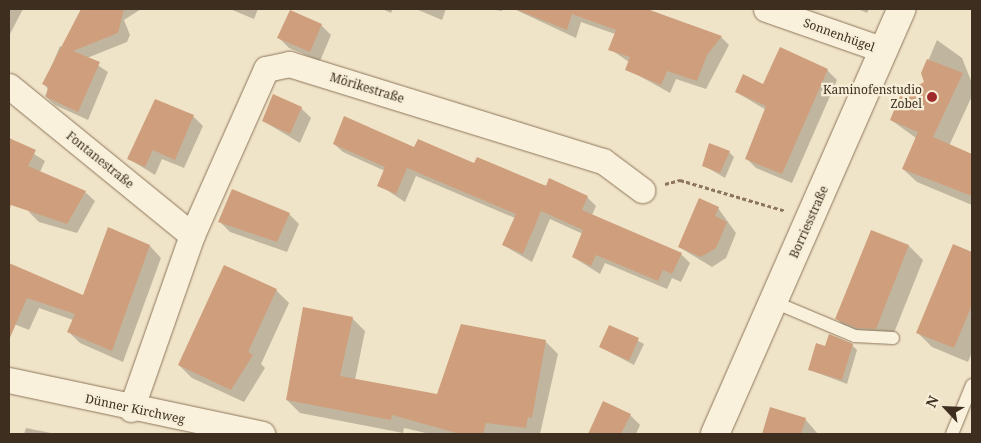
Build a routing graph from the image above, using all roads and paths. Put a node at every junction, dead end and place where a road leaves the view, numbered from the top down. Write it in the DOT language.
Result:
graph roads {
  1 [pos="766,9"];
  2 [pos="902,9"];
  3 [pos="884,50"];
  4 [pos="9,86"];
  5 [pos="642,190"];
  6 [pos="811,218"];
  7 [pos="192,235"];
  8 [pos="774,302"];
  9 [pos="893,338"];
  10 [pos="9,380"];
  11 [pos="972,385"];
  12 [pos="130,409"];
  13 [pos="262,434"];
  14 [pos="715,434"];
  15 [pos="952,434"];
  1 -- 3 [label="street, Sonnenhügel"];
  2 -- 3 [label="main road, Borriesstraße"];
  3 -- 6 [label="main road, Borriesstraße"];
  4 -- 7 [label="street, Fontanestraße"];
  5 -- 6 [label="path"];
  5 -- 7 [label="street, Mörikestraße"];
  6 -- 8 [label="main road, Borriesstraße"];
  7 -- 12 [label="street, Mörikestraße"];
  8 -- 9 [label="lane"];
  8 -- 14 [label="main road, Borriesstraße"];
  10 -- 12 [label="street, Dünner Kirchweg"];
  11 -- 15 [label="lane"];
  12 -- 13 [label="street, Dünner Kirchweg"];
}
